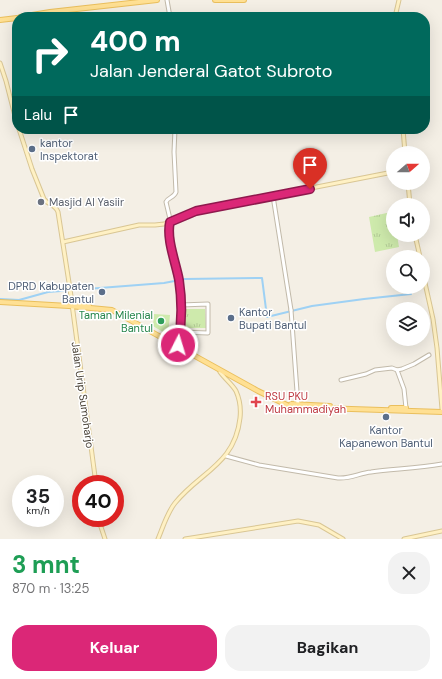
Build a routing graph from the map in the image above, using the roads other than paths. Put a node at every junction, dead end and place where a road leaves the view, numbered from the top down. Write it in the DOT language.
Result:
graph roads {
  1 [pos="157,0"];
  2 [pos="167,0"];
  3 [pos="215,0"];
  4 [pos="244,0"];
  5 [pos="399,0"];
  6 [pos="60,12"];
  7 [pos="169,12"];
  8 [pos="396,12"];
  9 [pos="12,19"];
  10 [pos="0,20"];
  11 [pos="0,64"];
  12 [pos="12,104"];
  13 [pos="21,134"];
  14 [pos="174,134"];
  15 [pos="403,134"];
  16 [pos="404,146"];
  17 [pos="386,173"];
  18 [pos="273,196"];
  19 [pos="170,222"];
  20 [pos="63,242"];
  21 [pos="427,294"];
  22 [pos="0,302"];
  23 [pos="180,305"];
  24 [pos="71,306"];
  25 [pos="180,332"];
  26 [pos="178,346"];
  27 [pos="429,355"];
  28 [pos="397,370"];
  29 [pos="221,371"];
  30 [pos="341,380"];
  31 [pos="264,392"];
  32 [pos="298,404"];
  33 [pos="406,408"];
  34 [pos="366,409"];
  35 [pos="442,410"];
  36 [pos="226,456"];
  37 [pos="442,464"];
  38 [pos="95,475"];
  39 [pos="101,527"];
  40 [pos="442,531"];
  41 [pos="105,539"];
  42 [pos="158,539"];
  43 [pos="185,539"];
  44 [pos="343,539"];
  45 [pos="404,539"];
  1 -- 6 [label="main road"];
  2 -- 7 [label="street"];
  3 -- 4 [label="main road"];
  5 -- 8 [label="main road"];
  9 -- 10 [label="main road"];
  11 -- 12 [label="main road"];
  13 -- 20 [label="main road, Jalan Urip Sumoharjo"];
  14 -- 19 [label="street"];
  15 -- 16 [label="main road"];
  17 -- 18 [label="main road"];
  18 -- 19 [label="main road"];
  18 -- 32 [label="street"];
  19 -- 20 [label="main road"];
  19 -- 23 [label="street"];
  20 -- 24 [label="main road, Jalan Urip Sumoharjo"];
  21 -- 35 [label="main road"];
  22 -- 24 [label="main road"];
  23 -- 25 [label="street"];
  23 -- 25 [label="street"];
  24 -- 26 [label="main road"];
  24 -- 38 [label="main road, Jalan Urip Sumoharjo"];
  25 -- 26 [label="street"];
  26 -- 29 [label="main road"];
  26 -- 31 [label="main road"];
  27 -- 28 [label="street"];
  28 -- 30 [label="street"];
  28 -- 33 [label="street"];
  29 -- 31 [label="main road"];
  29 -- 36 [label="main road"];
  31 -- 32 [label="main road"];
  31 -- 34 [label="main road"];
  32 -- 34 [label="main road"];
  33 -- 34 [label="main road"];
  33 -- 35 [label="main road"];
  34 -- 35 [label="main road"];
  36 -- 37 [label="street"];
  36 -- 42 [label="main road"];
  39 -- 41 [label="main road"];
  40 -- 45 [label="main road"];
  43 -- 44 [label="main road"];
}
